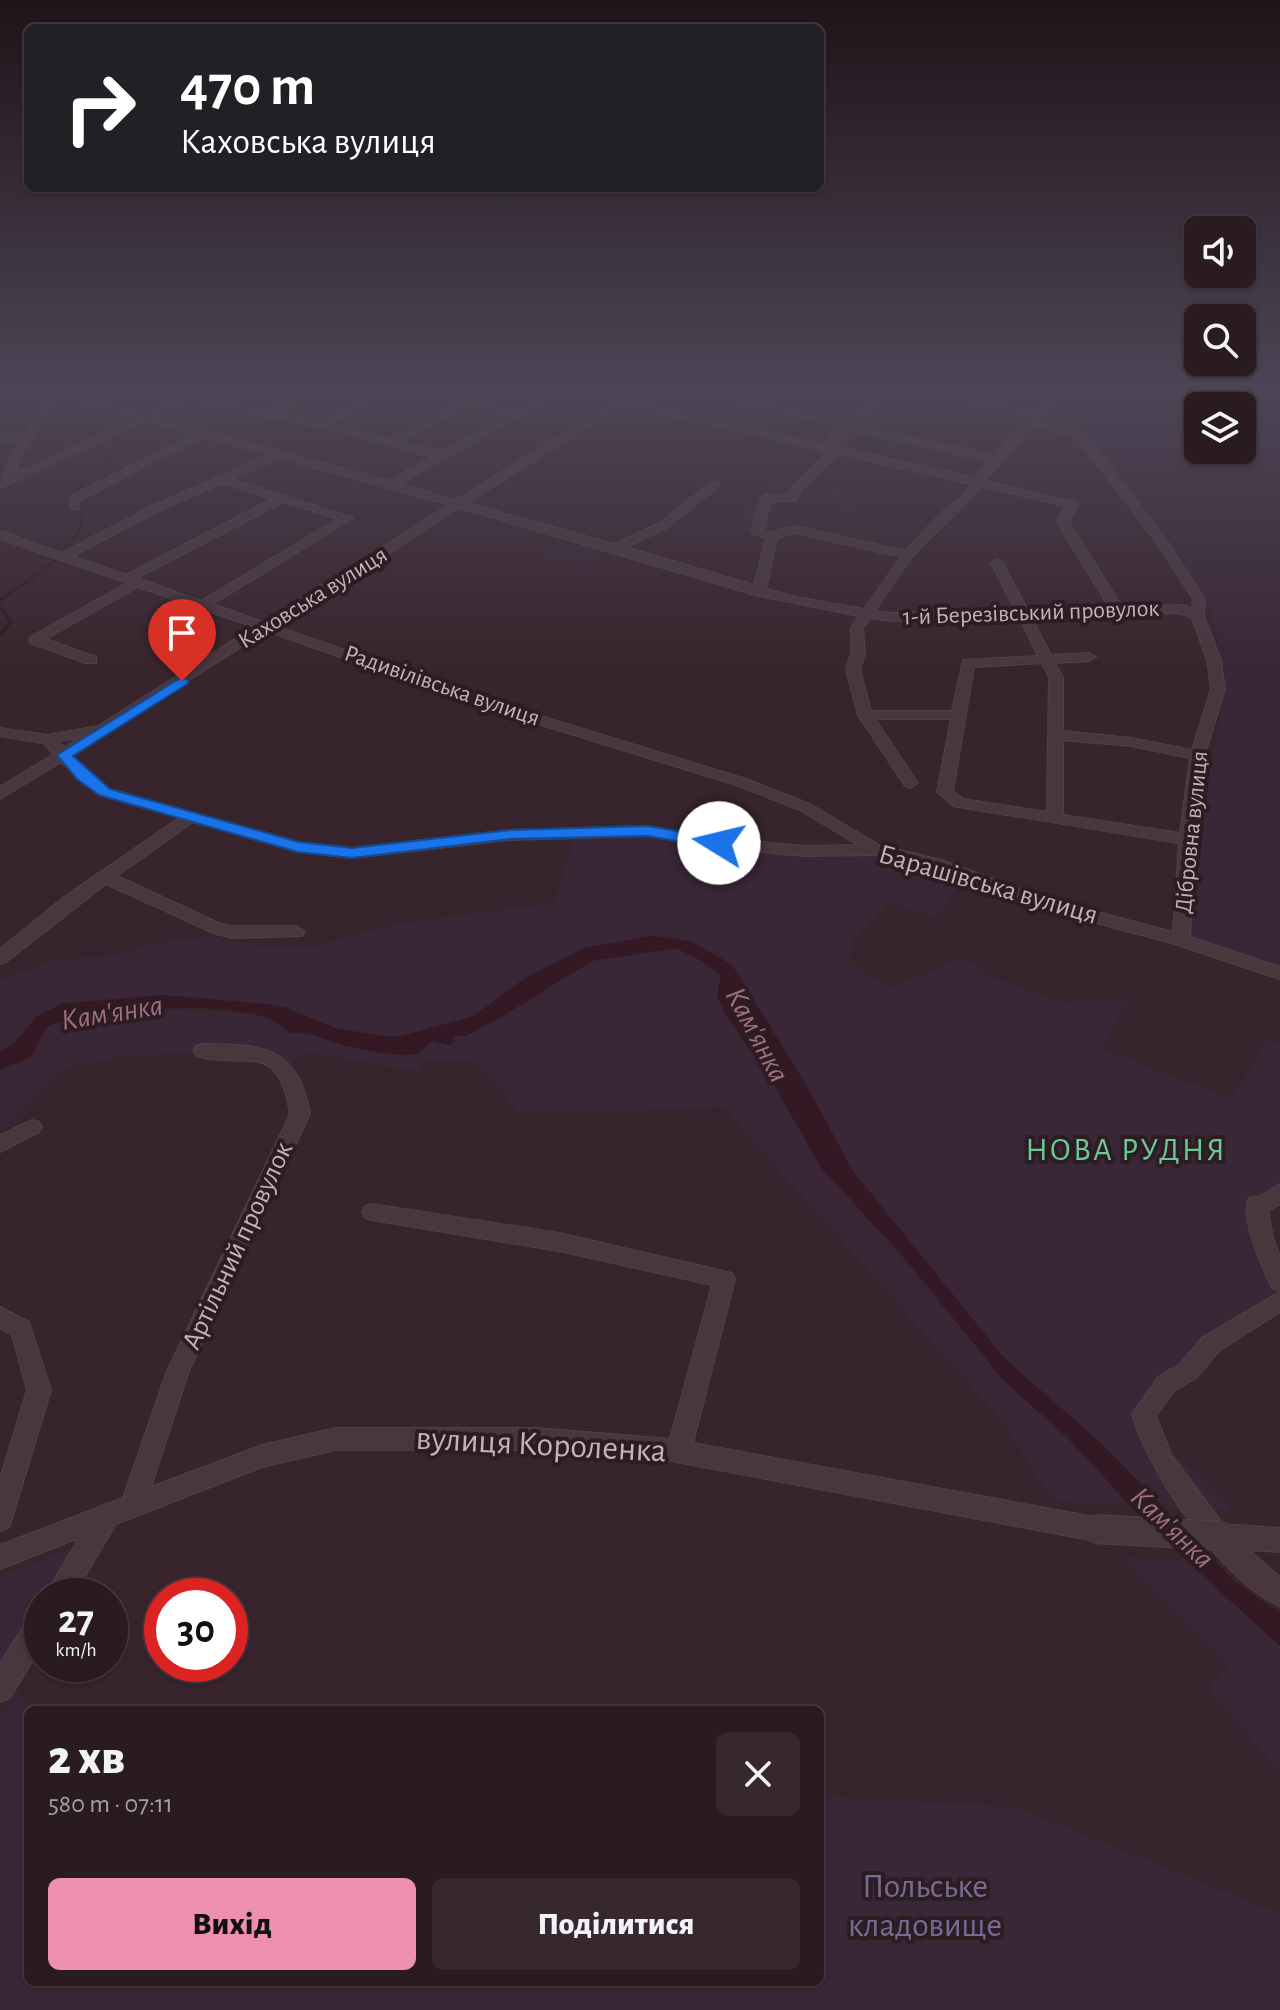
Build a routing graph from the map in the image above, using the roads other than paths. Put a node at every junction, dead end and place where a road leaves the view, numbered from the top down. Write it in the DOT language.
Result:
graph roads {
  1 [pos="107,482"];
  2 [pos="213,482"];
  3 [pos="230,482"];
  4 [pos="379,482"];
  5 [pos="396,482"];
  6 [pos="496,482"];
  7 [pos="802,482"];
  8 [pos="976,482"];
  9 [pos="1116,482"];
  10 [pos="715,484"];
  11 [pos="390,485"];
  12 [pos="282,498"];
  13 [pos="460,505"];
  14 [pos="75,507"];
  15 [pos="0,535"];
  16 [pos="772,536"];
  17 [pos="615,548"];
  18 [pos="908,555"];
  19 [pos="63,557"];
  20 [pos="997,563"];
  21 [pos="133,580"];
  22 [pos="759,592"];
  23 [pos="203,605"];
  24 [pos="1118,611"];
  25 [pos="864,614"];
  26 [pos="1025,615"];
  27 [pos="1198,616"];
  28 [pos="267,627"];
  29 [pos="1089,657"];
  30 [pos="1049,659"];
  31 [pos="91,660"];
  32 [pos="865,715"];
  33 [pos="959,715"];
  34 [pos="105,729"];
  35 [pos="0,732"];
  36 [pos="1058,735"];
  37 [pos="48,739"];
  38 [pos="64,755"];
  39 [pos="1198,755"];
  40 [pos="910,783"];
  41 [pos="0,794"];
  42 [pos="1055,815"];
  43 [pos="189,818"];
  44 [pos="851,837"];
  45 [pos="1187,839"];
  46 [pos="833,850"];
  47 [pos="879,850"];
  48 [pos="105,877"];
  49 [pos="296,932"];
  50 [pos="1181,940"];
  51 [pos="0,958"];
  52 [pos="1280,973"];
  53 [pos="203,1051"];
  54 [pos="32,1127"];
  55 [pos="0,1144"];
  56 [pos="1280,1192"];
  57 [pos="372,1212"];
  58 [pos="1280,1282"];
  59 [pos="1280,1301"];
  60 [pos="0,1316"];
  61 [pos="679,1451"];
  62 [pos="132,1507"];
  63 [pos="107,1517"];
  64 [pos="0,1519"];
  65 [pos="1280,1540"];
  66 [pos="0,1557"];
  67 [pos="69,1578"];
  68 [pos="1280,1593"];
  69 [pos="24,1650"];
  70 [pos="0,1688"];
  1 -- 14 [label="street"];
  2 -- 19 [label="street"];
  3 -- 12 [label="street"];
  4 -- 11 [label="street, 1-й Березівський провулок"];
  5 -- 11 [label="street"];
  6 -- 13 [label="street, Каховська вулиця"];
  7 -- 16 [label="street"];
  8 -- 18 [label="street"];
  8 -- 24 [label="street"];
  9 -- 27 [label="street, Дібровна вулиця"];
  10 -- 17 [label="street"];
  11 -- 13 [label="street, 1-й Березівський провулок"];
  12 -- 21 [label="street"];
  12 -- 23 [label="street"];
  13 -- 17 [label="street, 1-й Березівський провулок"];
  13 -- 28 [label="street, Каховська вулиця"];
  15 -- 19 [label="street, Радивілівська вулиця"];
  16 -- 18 [label="street"];
  16 -- 22 [label="street"];
  17 -- 22 [label="street, 1-й Березівський провулок"];
  18 -- 25 [label="street"];
  19 -- 21 [label="street, Радивілівська вулиця"];
  20 -- 26 [label="street"];
  21 -- 23 [label="street, Радивілівська вулиця"];
  21 -- 31 [label="street"];
  22 -- 25 [label="street, 1-й Березівський провулок"];
  23 -- 28 [label="street, Радивілівська вулиця"];
  24 -- 26 [label="street, 1-й Березівський провулок"];
  24 -- 27 [label="street, 1-й Березівський провулок"];
  25 -- 26 [label="street, 1-й Березівський провулок"];
  25 -- 32 [label="street"];
  26 -- 30 [label="street"];
  27 -- 39 [label="street, Дібровна вулиця"];
  28 -- 34 [label="street, Каховська вулиця"];
  28 -- 44 [label="street, Радивілівська вулиця"];
  29 -- 30 [label="street"];
  30 -- 33 [label="street"];
  30 -- 36 [label="street"];
  32 -- 33 [label="street"];
  32 -- 40 [label="street"];
  33 -- 42 [label="street"];
  34 -- 37 [label="street"];
  34 -- 38 [label="street, Каховська вулиця"];
  35 -- 37 [label="street"];
  36 -- 39 [label="street"];
  36 -- 42 [label="street"];
  37 -- 38 [label="street, Барашівська вулиця"];
  38 -- 41 [label="street, Каховська вулиця"];
  38 -- 43 [label="street, Барашівська вулиця"];
  39 -- 45 [label="street, Дібровна вулиця"];
  42 -- 45 [label="street"];
  43 -- 46 [label="street, Барашівська вулиця"];
  43 -- 48 [label="street"];
  44 -- 46 [label="street"];
  44 -- 47 [label="street, Радивілівська вулиця"];
  45 -- 50 [label="street, Дібровна вулиця"];
  46 -- 47 [label="street, Барашівська вулиця"];
  47 -- 50 [label="street, Барашівська вулиця"];
  48 -- 49 [label="street"];
  48 -- 51 [label="street"];
  50 -- 52 [label="street, Барашівська вулиця"];
  53 -- 62 [label="street, Артільний провулок"];
  54 -- 55 [label="street"];
  56 -- 58 [label="street"];
  57 -- 61 [label="street"];
  59 -- 68 [label="street"];
  60 -- 64 [label="street"];
  61 -- 62 [label="street, вулиця Короленка"];
  61 -- 65 [label="street, вулиця Короленка, bridge"];
  62 -- 63 [label="street, вулиця Короленка"];
  63 -- 66 [label="street, вулиця Короленка"];
  63 -- 67 [label="street"];
  69 -- 70 [label="street"];
}
